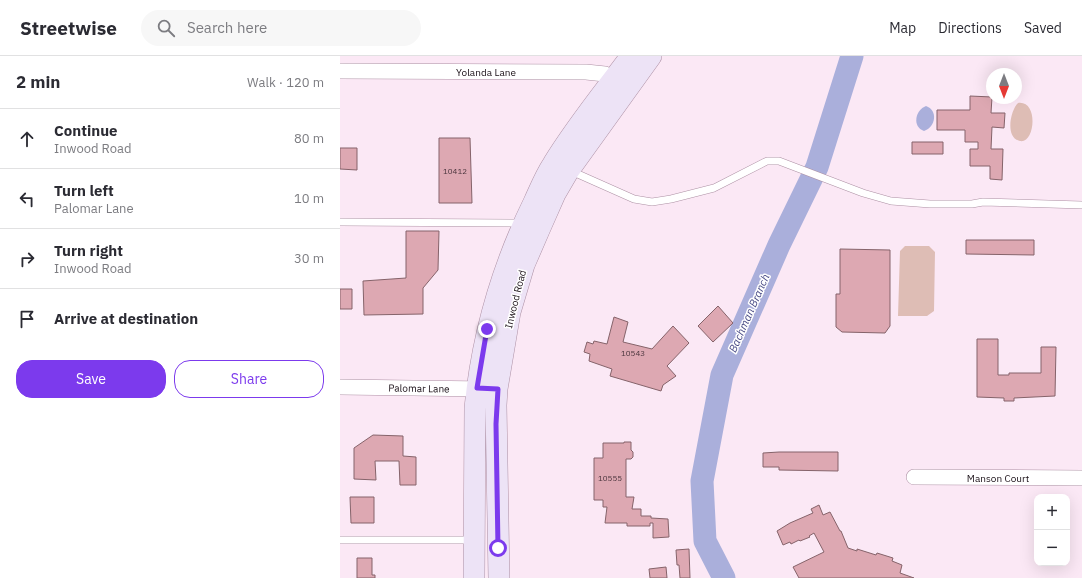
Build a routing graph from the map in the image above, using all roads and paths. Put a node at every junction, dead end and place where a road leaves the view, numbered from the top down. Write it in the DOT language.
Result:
graph roads {
  1 [pos="631,56"];
  2 [pos="651,56"];
  3 [pos="340,71"];
  4 [pos="622,83"];
  5 [pos="569,170"];
  6 [pos="1082,205"];
  7 [pos="340,222"];
  8 [pos="532,226"];
  9 [pos="340,387"];
  10 [pos="477,388"];
  11 [pos="498,389"];
  12 [pos="914,477"];
  13 [pos="1082,478"];
  14 [pos="340,540"];
  15 [pos="474,540"];
  16 [pos="474,578"];
  17 [pos="499,578"];
  1 -- 4 [label="main road, Inwood Road"];
  2 -- 4 [label="main road, Inwood Road"];
  3 -- 4 [label="street, Yolanda Lane"];
  4 -- 5 [label="main road, Inwood Road"];
  4 -- 8 [label="main road, Inwood Road"];
  5 -- 6 [label="lane"];
  5 -- 8 [label="main road, Inwood Road"];
  7 -- 8 [label="lane"];
  8 -- 10 [label="main road, Inwood Road"];
  8 -- 11 [label="main road, Inwood Road"];
  9 -- 10 [label="street, Palomar Lane"];
  10 -- 11 [label="street, Palomar Lane"];
  10 -- 15 [label="main road, Inwood Road"];
  11 -- 17 [label="main road, Inwood Road"];
  12 -- 13 [label="street, Manson Court"];
  14 -- 15 [label="lane"];
  15 -- 16 [label="main road, Inwood Road"];
}
